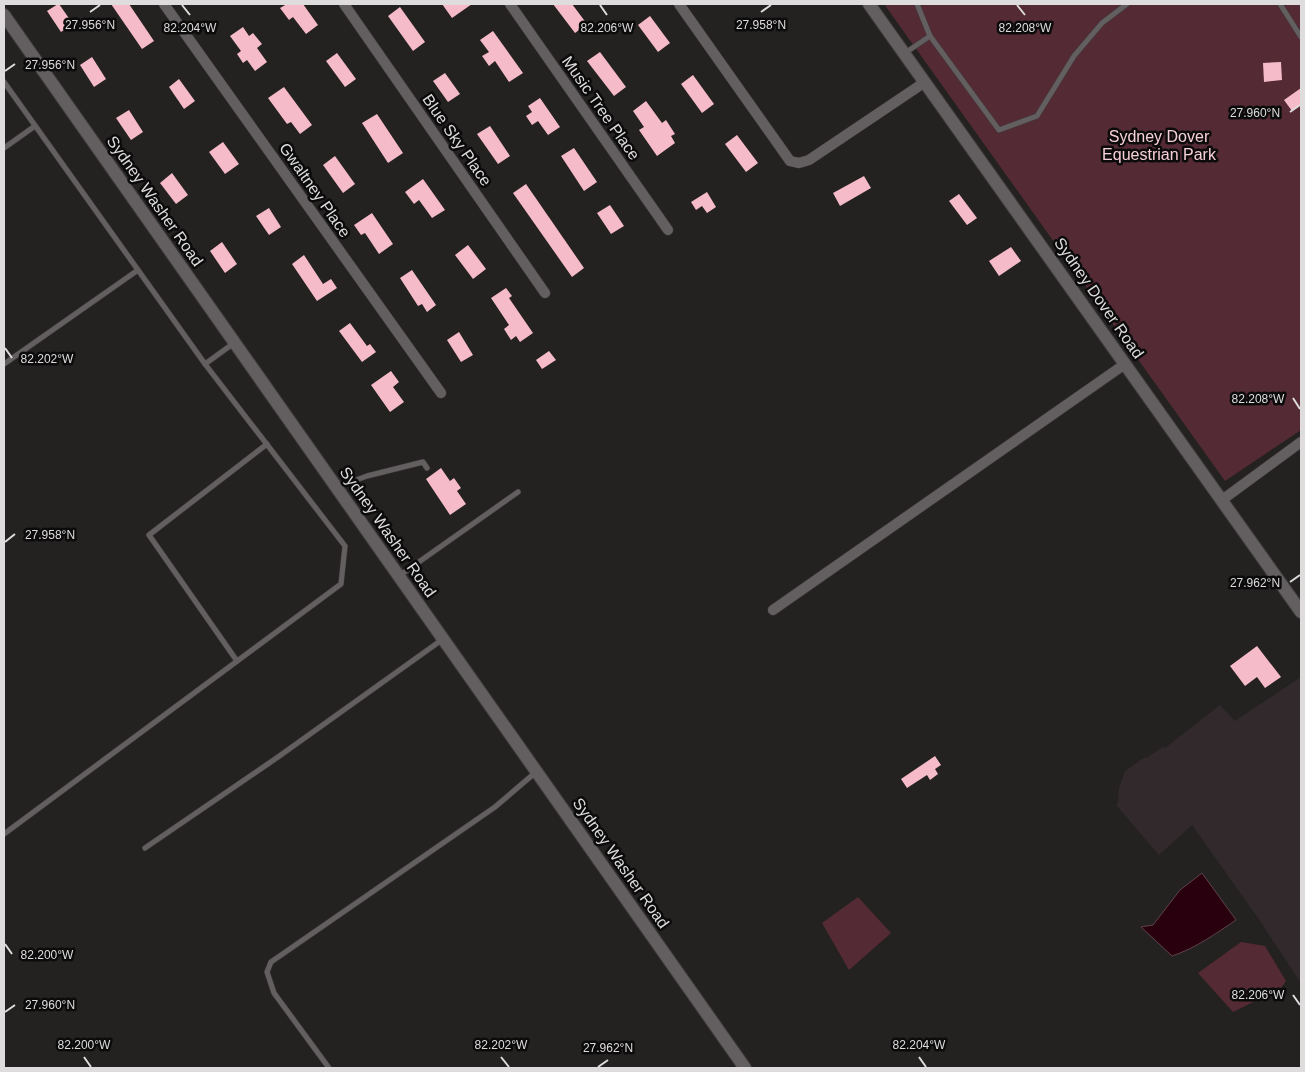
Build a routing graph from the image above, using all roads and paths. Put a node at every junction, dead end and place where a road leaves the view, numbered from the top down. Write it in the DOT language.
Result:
graph roads {
  1 [pos="164,4"];
  2 [pos="344,4"];
  3 [pos="510,4"];
  4 [pos="679,4"];
  5 [pos="869,4"];
  6 [pos="917,4"];
  7 [pos="1127,4"];
  8 [pos="1280,4"];
  9 [pos="4,15"];
  10 [pos="930,36"];
  11 [pos="1301,37"];
  12 [pos="905,54"];
  13 [pos="4,82"];
  14 [pos="925,82"];
  15 [pos="35,126"];
  16 [pos="4,148"];
  17 [pos="668,230"];
  18 [pos="138,270"];
  19 [pos="545,293"];
  20 [pos="235,343"];
  21 [pos="4,364"];
  22 [pos="205,364"];
  23 [pos="1125,364"];
  24 [pos="441,393"];
  25 [pos="1301,442"];
  26 [pos="267,444"];
  27 [pos="427,468"];
  28 [pos="336,487"];
  29 [pos="518,492"];
  30 [pos="1222,500"];
  31 [pos="399,577"];
  32 [pos="773,610"];
  33 [pos="1301,612"];
  34 [pos="443,639"];
  35 [pos="237,661"];
  36 [pos="536,772"];
  37 [pos="4,834"];
  38 [pos="145,848"];
  39 [pos="329,1068"];
  40 [pos="745,1068"];
  1 -- 24 [label="street, Gwaltney Place"];
  2 -- 19 [label="street, Blue Sky Place"];
  3 -- 17 [label="street, Music Tree Place"];
  4 -- 14 [label="street"];
  5 -- 12 [label="street, Sydney Dover Road"];
  6 -- 10 [label="lane"];
  7 -- 10 [label="lane"];
  8 -- 11 [label="lane"];
  9 -- 20 [label="street, Sydney Washer Road"];
  10 -- 12 [label="lane"];
  12 -- 14 [label="street, Sydney Dover Road"];
  13 -- 15 [label="lane"];
  14 -- 23 [label="street, Sydney Dover Road"];
  15 -- 16 [label="lane"];
  15 -- 18 [label="lane"];
  18 -- 21 [label="lane"];
  18 -- 22 [label="lane"];
  20 -- 22 [label="lane"];
  20 -- 28 [label="street, Sydney Washer Road"];
  22 -- 26 [label="lane"];
  23 -- 30 [label="street, Sydney Dover Road"];
  23 -- 32 [label="street"];
  25 -- 30 [label="street"];
  26 -- 35 [label="lane"];
  26 -- 35 [label="lane"];
  27 -- 28 [label="lane"];
  28 -- 31 [label="street, Sydney Washer Road"];
  29 -- 31 [label="lane"];
  30 -- 33 [label="street, Sydney Dover Road"];
  31 -- 34 [label="street, Sydney Washer Road"];
  34 -- 36 [label="street, Sydney Washer Road"];
  34 -- 38 [label="lane"];
  35 -- 37 [label="lane"];
  36 -- 39 [label="lane"];
  36 -- 40 [label="street, Sydney Washer Road"];
}
